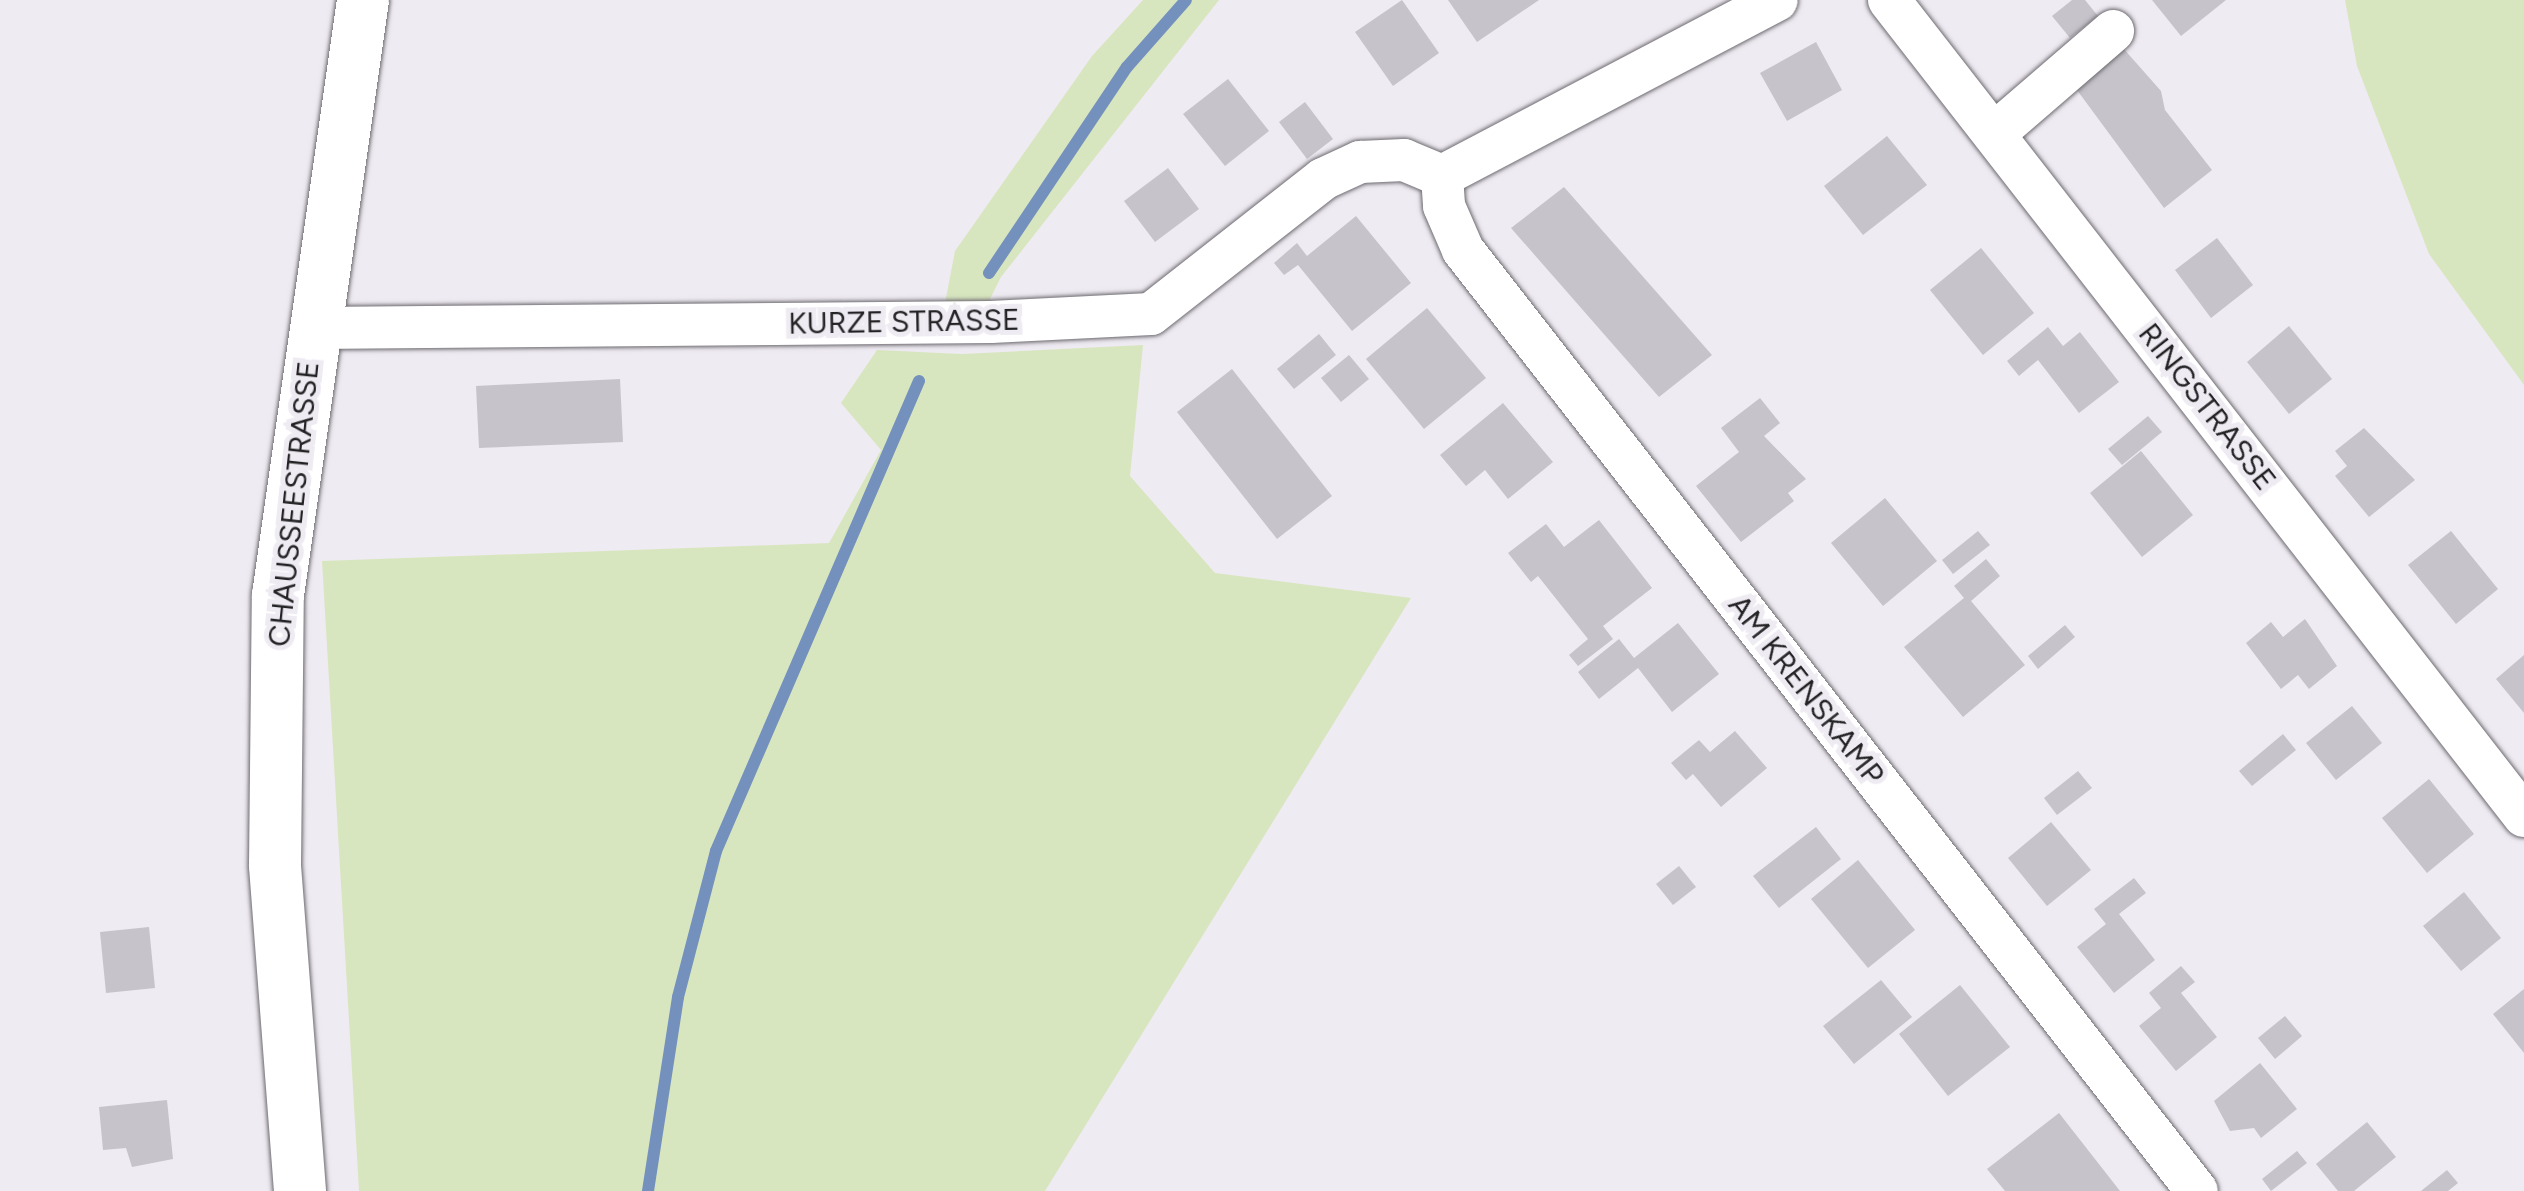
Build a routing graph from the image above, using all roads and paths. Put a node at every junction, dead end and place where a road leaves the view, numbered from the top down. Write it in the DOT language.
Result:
graph roads {
  1 [pos="363,0"];
  2 [pos="1777,0"];
  3 [pos="1889,0"];
  4 [pos="2113,31"];
  5 [pos="1995,134"];
  6 [pos="1442,176"];
  7 [pos="313,328"];
  8 [pos="2524,816"];
  9 [pos="300,1191"];
  10 [pos="2197,1191"];
  1 -- 7 [label="main road, CHAUSSEESTRASSE"];
  2 -- 6 [label="street"];
  3 -- 5 [label="street, RINGSTRASSE"];
  4 -- 5 [label="street"];
  5 -- 8 [label="street, RINGSTRASSE"];
  6 -- 7 [label="street, KURZE STRASSE"];
  6 -- 10 [label="street, AM KRENSKAMP"];
  7 -- 9 [label="main road, CHAUSSEESTRASSE"];
}
